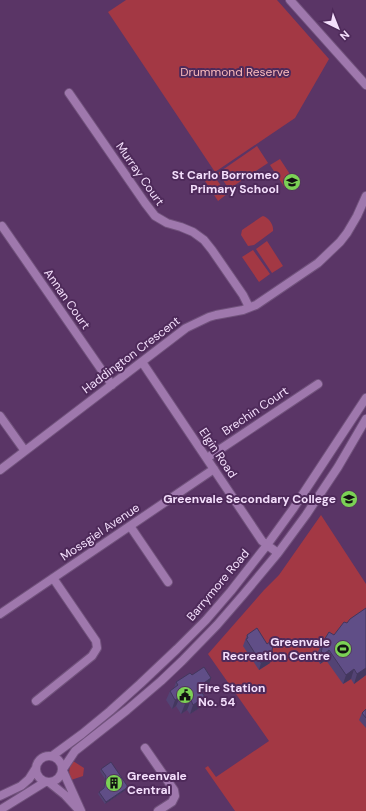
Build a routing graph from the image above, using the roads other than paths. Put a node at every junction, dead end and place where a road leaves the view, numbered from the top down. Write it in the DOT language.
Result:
graph roads {
  1 [pos="290,0"];
  2 [pos="366,85"];
  3 [pos="69,93"];
  4 [pos="366,196"];
  5 [pos="2,226"];
  6 [pos="249,307"];
  7 [pos="142,362"];
  8 [pos="318,384"];
  9 [pos="112,385"];
  10 [pos="366,398"];
  11 [pos="0,416"];
  12 [pos="366,419"];
  13 [pos="24,451"];
  14 [pos="207,458"];
  15 [pos="214,469"];
  16 [pos="0,470"];
  17 [pos="130,526"];
  18 [pos="267,546"];
  19 [pos="278,553"];
  20 [pos="53,578"];
  21 [pos="168,582"];
  22 [pos="0,614"];
  23 [pos="36,701"];
  24 [pos="145,748"];
  25 [pos="52,756"];
  26 [pos="36,768"];
  27 [pos="63,770"];
  28 [pos="48,783"];
  29 [pos="0,796"];
  30 [pos="0,810"];
  31 [pos="81,811"];
  32 [pos="158,811"];
  1 -- 2 [label="street"];
  3 -- 6 [label="street, Murray Court"];
  4 -- 6 [label="street, Haddington Crescent"];
  5 -- 9 [label="street, Annan Court"];
  6 -- 7 [label="street, Haddington Crescent"];
  7 -- 9 [label="street, Haddington Crescent"];
  7 -- 14 [label="street, Elgin Road"];
  8 -- 14 [label="street, Brechin Court"];
  9 -- 13 [label="street, Haddington Crescent"];
  10 -- 18 [label="street, Barrymore Road"];
  11 -- 13 [label="street"];
  12 -- 19 [label="street, Barrymore Road"];
  13 -- 16 [label="street, Haddington Crescent"];
  14 -- 15 [label="street, Elgin Road"];
  15 -- 17 [label="street, Mossgiel Avenue"];
  15 -- 18 [label="street, Elgin Road"];
  17 -- 20 [label="street, Mossgiel Avenue"];
  17 -- 21 [label="street"];
  18 -- 19 [label="street, Elgin Road"];
  18 -- 25 [label="street, Barrymore Road"];
  19 -- 27 [label="street, Barrymore Road"];
  20 -- 22 [label="street, Mossgiel Avenue"];
  20 -- 23 [label="street"];
  24 -- 32 [label="street"];
  25 -- 26 [label="street"];
  25 -- 27 [label="street"];
  26 -- 28 [label="street"];
  26 -- 29 [label="street"];
  27 -- 28 [label="street"];
  27 -- 31 [label="street"];
  28 -- 30 [label="street"];
  28 -- 31 [label="street"];
}
